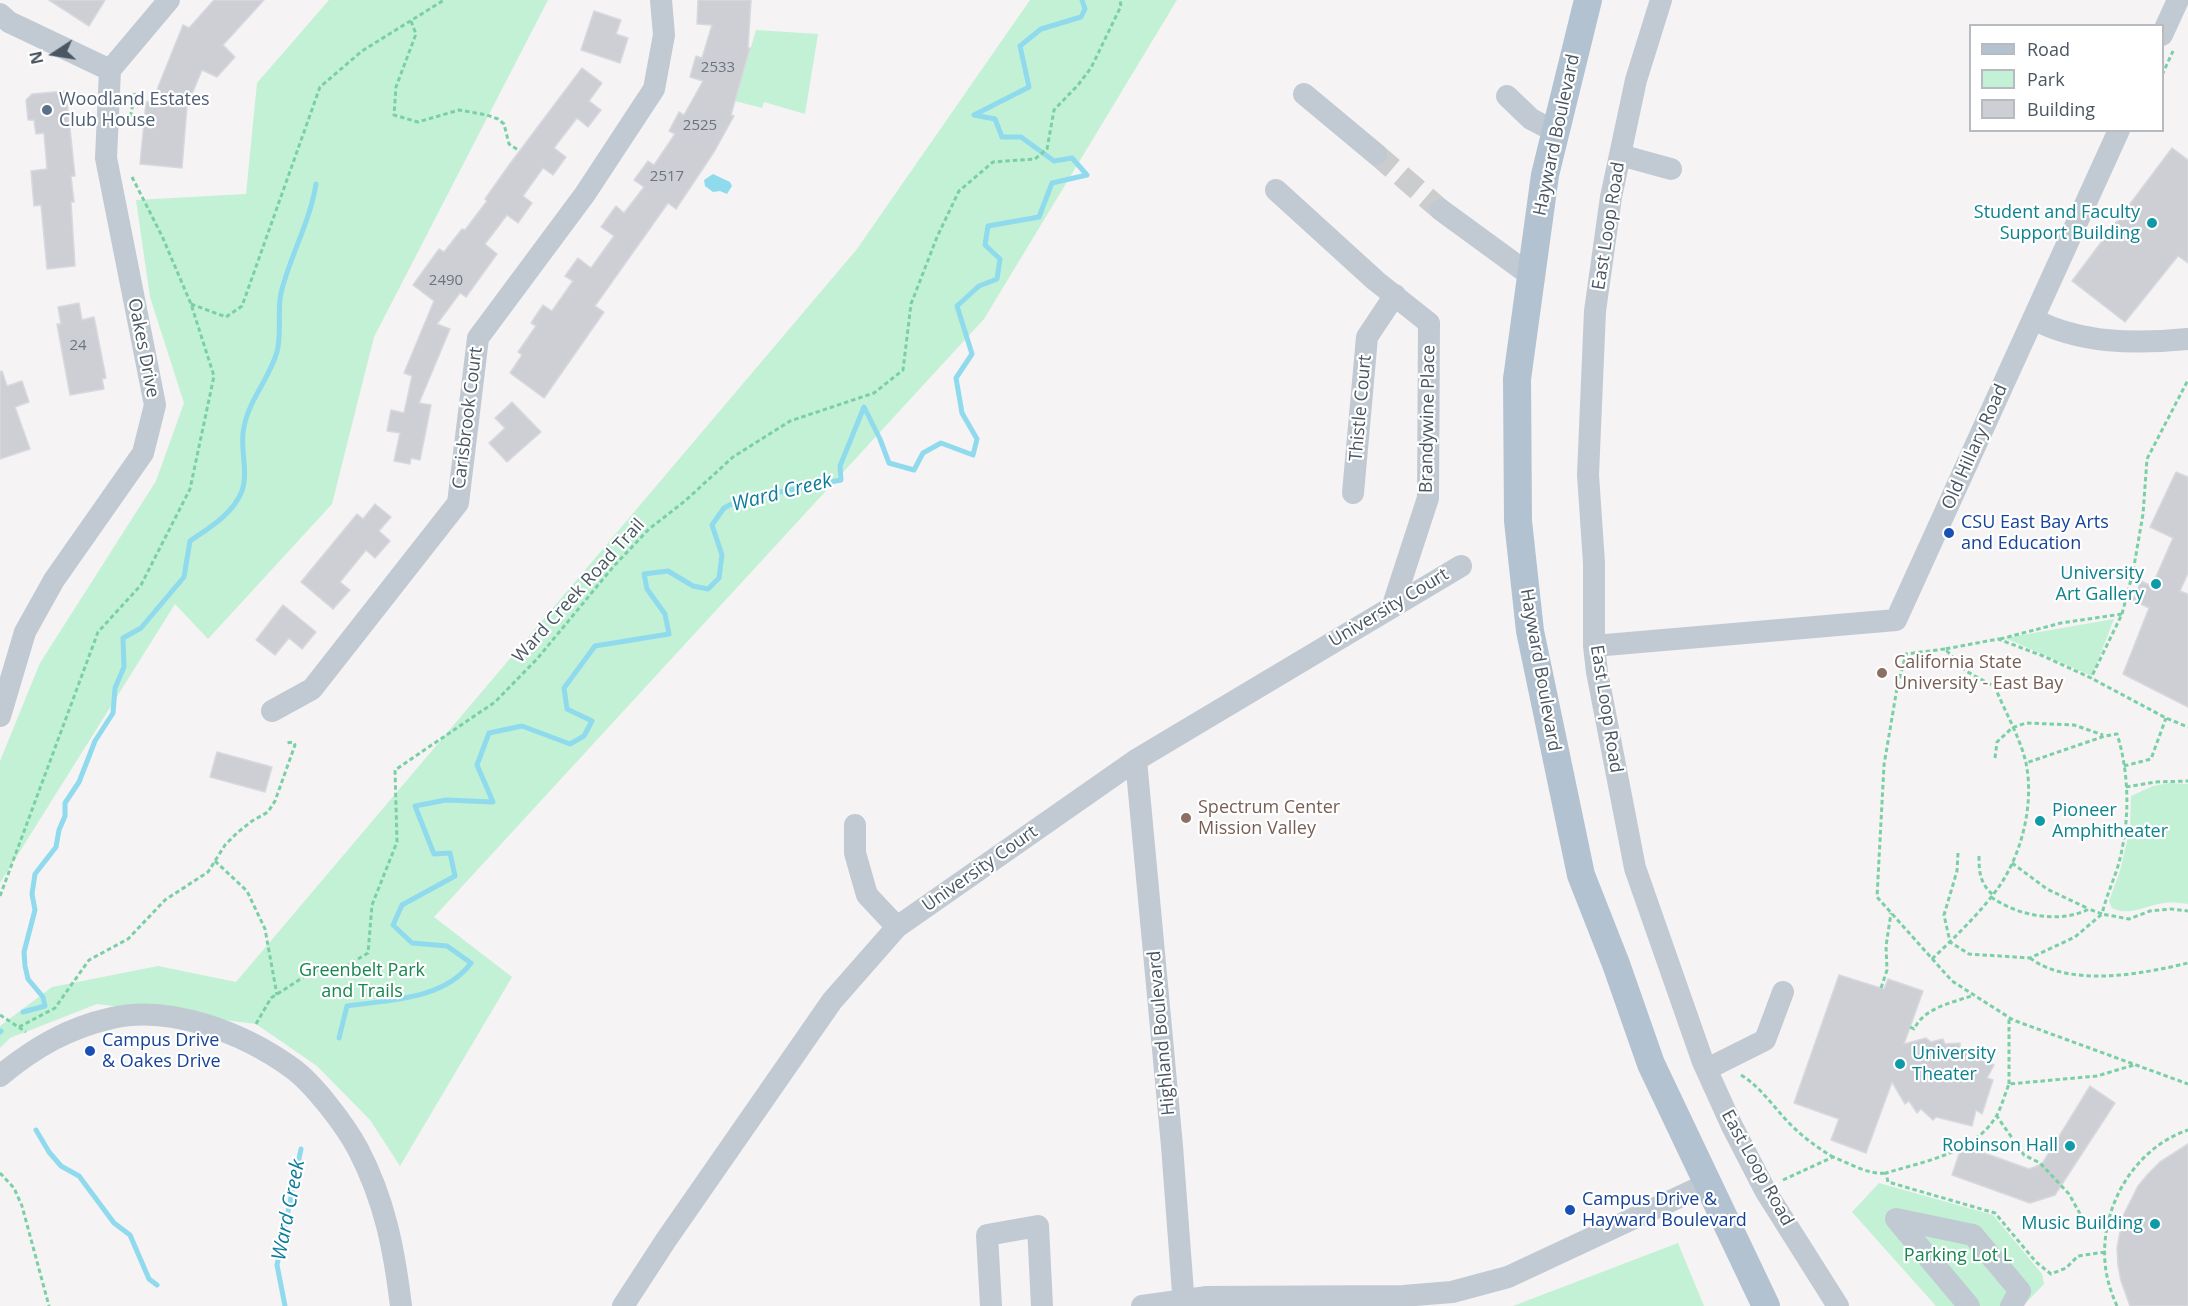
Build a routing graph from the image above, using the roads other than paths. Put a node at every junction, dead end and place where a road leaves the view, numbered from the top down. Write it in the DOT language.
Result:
graph roads {
  1 [pos="169,0"];
  2 [pos="661,0"];
  3 [pos="1588,0"];
  4 [pos="1661,0"];
  5 [pos="2178,0"];
  6 [pos="0,14"];
  7 [pos="2164,33"];
  8 [pos="110,70"];
  9 [pos="1305,94"];
  10 [pos="1507,96"];
  11 [pos="1556,132"];
  12 [pos="2118,132"];
  13 [pos="1376,154"];
  14 [pos="1620,155"];
  15 [pos="1671,169"];
  16 [pos="1276,190"];
  17 [pos="1441,210"];
  18 [pos="1530,275"];
  19 [pos="1395,295"];
  20 [pos="2033,319"];
  21 [pos="2188,339"];
  22 [pos="1353,493"];
  23 [pos="1461,566"];
  24 [pos="1393,605"];
  25 [pos="1594,646"];
  26 [pos="272,711"];
  27 [pos="0,716"];
  28 [pos="1136,760"];
  29 [pos="855,825"];
  30 [pos="897,927"];
  31 [pos="1783,992"];
  32 [pos="1707,1069"];
  33 [pos="0,1076"];
  34 [pos="1707,1184"];
  35 [pos="1184,1303"];
  36 [pos="1038,1305"];
  37 [pos="401,1306"];
  38 [pos="623,1306"];
  39 [pos="992,1306"];
  40 [pos="1142,1306"];
  41 [pos="1766,1306"];
  42 [pos="1838,1306"];
  43 [pos="1969,1306"];
  44 [pos="2012,1306"];
  1 -- 8 [label="street"];
  2 -- 26 [label="street, Carisbrook Court"];
  3 -- 11 [label="main road, Hayward Boulevard"];
  4 -- 14 [label="street, East Loop Road"];
  5 -- 7 [label="street"];
  6 -- 8 [label="street"];
  8 -- 27 [label="street, Oakes Drive"];
  9 -- 13 [label="street"];
  10 -- 11 [label="street"];
  11 -- 18 [label="main road, Hayward Boulevard"];
  12 -- 20 [label="street, Old Hillary Road"];
  14 -- 15 [label="street"];
  14 -- 25 [label="street, East Loop Road"];
  16 -- 19 [label="street, Brandywine Place"];
  17 -- 18 [label="street"];
  18 -- 34 [label="main road, Hayward Boulevard"];
  19 -- 22 [label="street, Thistle Court"];
  19 -- 24 [label="street, Brandywine Place"];
  20 -- 21 [label="street"];
  20 -- 25 [label="street, Old Hillary Road"];
  23 -- 24 [label="street, University Court"];
  24 -- 28 [label="street, University Court"];
  25 -- 32 [label="street, East Loop Road"];
  28 -- 30 [label="street, University Court"];
  28 -- 35 [label="street, Highland Boulevard"];
  29 -- 30 [label="street"];
  30 -- 38 [label="street, University Court"];
  31 -- 32 [label="street"];
  32 -- 42 [label="street, East Loop Road"];
  33 -- 37 [label="street"];
  34 -- 35 [label="street"];
  34 -- 41 [label="main road, Hayward Boulevard"];
  35 -- 40 [label="street"];
  36 -- 39 [label="street"];
  43 -- 44 [label="street"];
}
